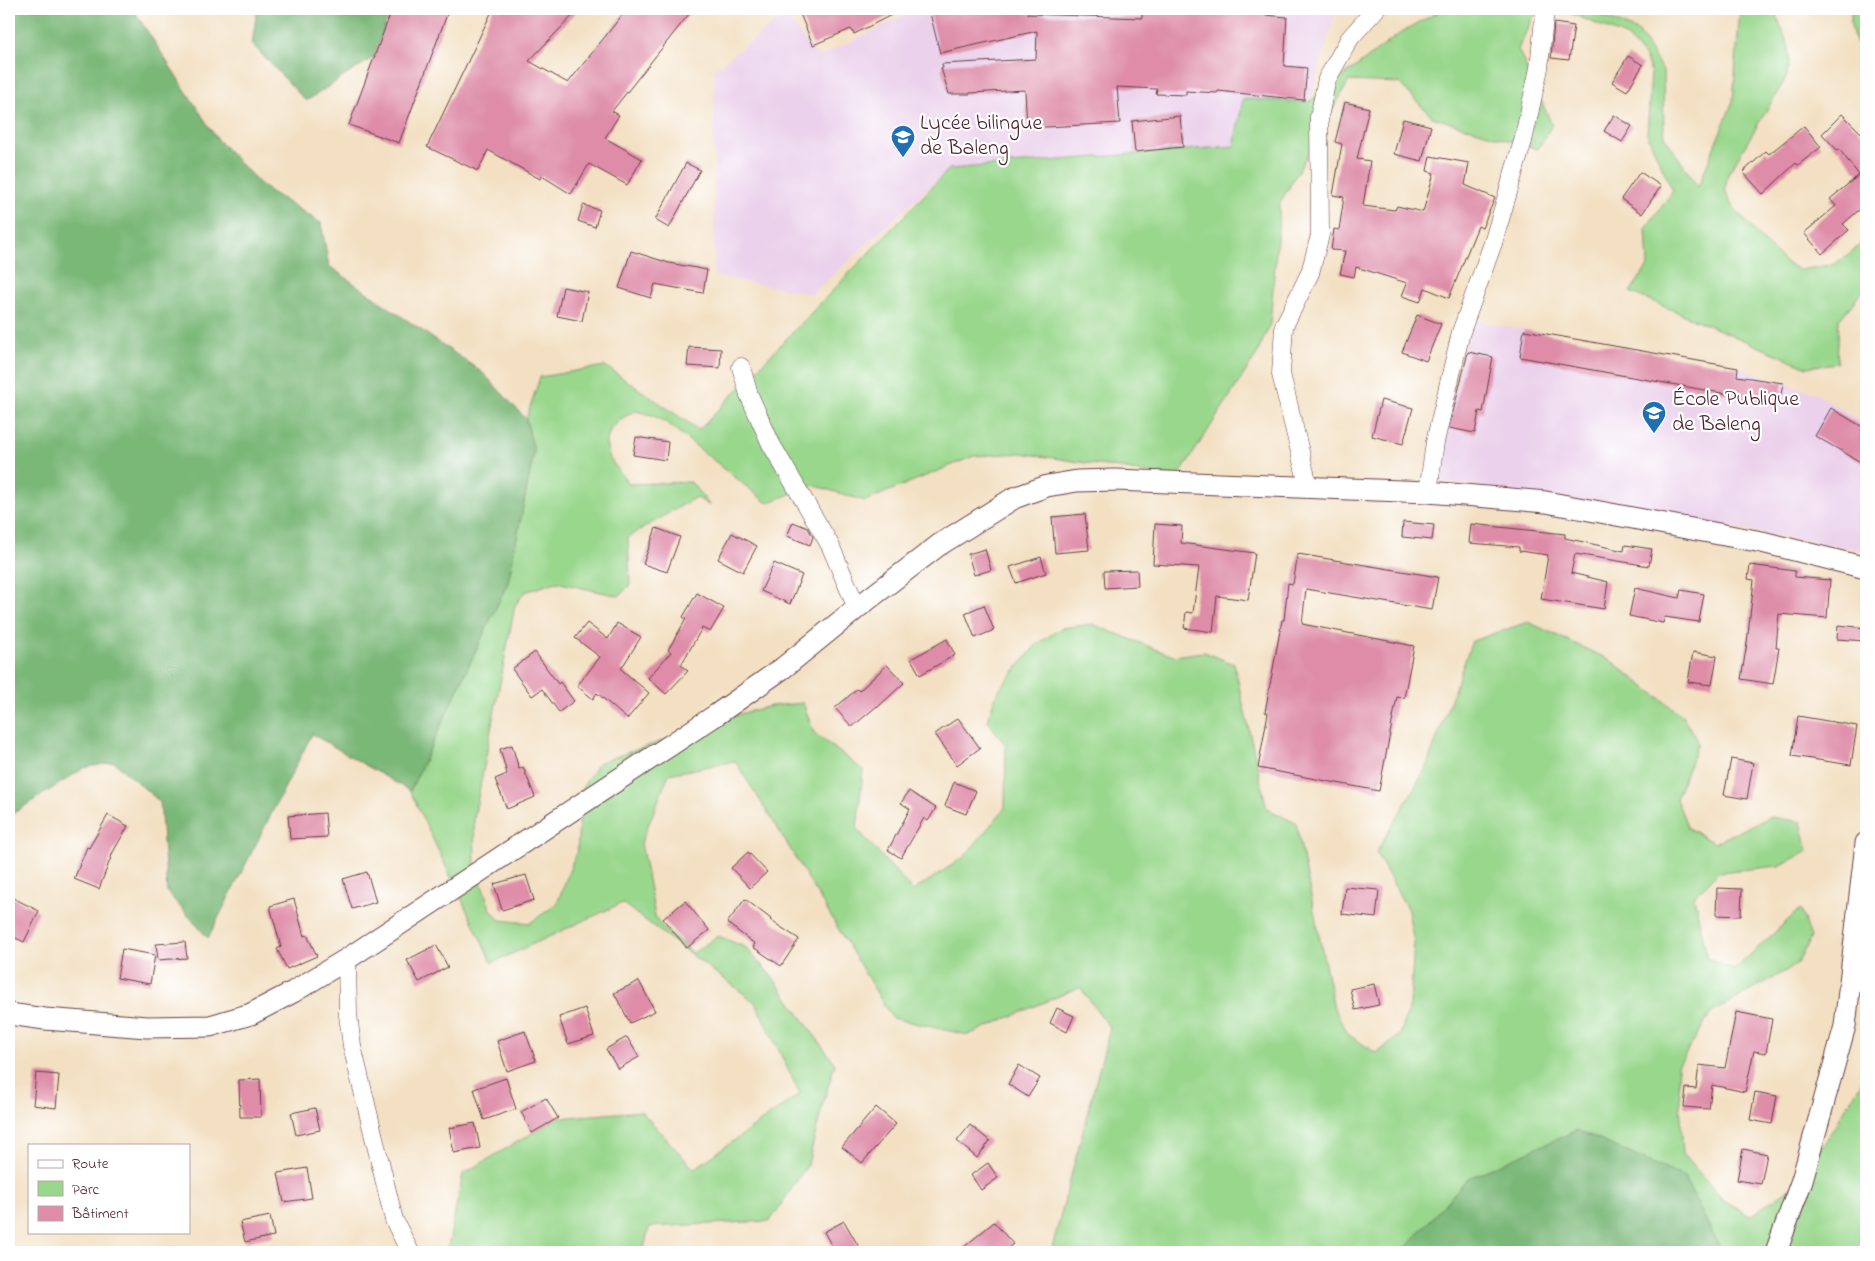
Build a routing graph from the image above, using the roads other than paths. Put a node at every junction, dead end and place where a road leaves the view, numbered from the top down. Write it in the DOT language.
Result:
graph roads {
  1 [pos="1376,9"];
  2 [pos="1545,9"];
  3 [pos="741,367"];
  4 [pos="1310,489"];
  5 [pos="1428,492"];
  6 [pos="1866,568"];
  7 [pos="857,608"];
  8 [pos="1866,843"];
  9 [pos="347,959"];
  10 [pos="9,1014"];
  11 [pos="410,1252"];
  12 [pos="1776,1252"];
  1 -- 4 [label="street"];
  2 -- 5 [label="street"];
  3 -- 7 [label="street"];
  4 -- 5 [label="street"];
  4 -- 7 [label="street"];
  5 -- 6 [label="street"];
  7 -- 9 [label="street"];
  8 -- 12 [label="street"];
  9 -- 10 [label="street"];
  9 -- 11 [label="street"];
}
